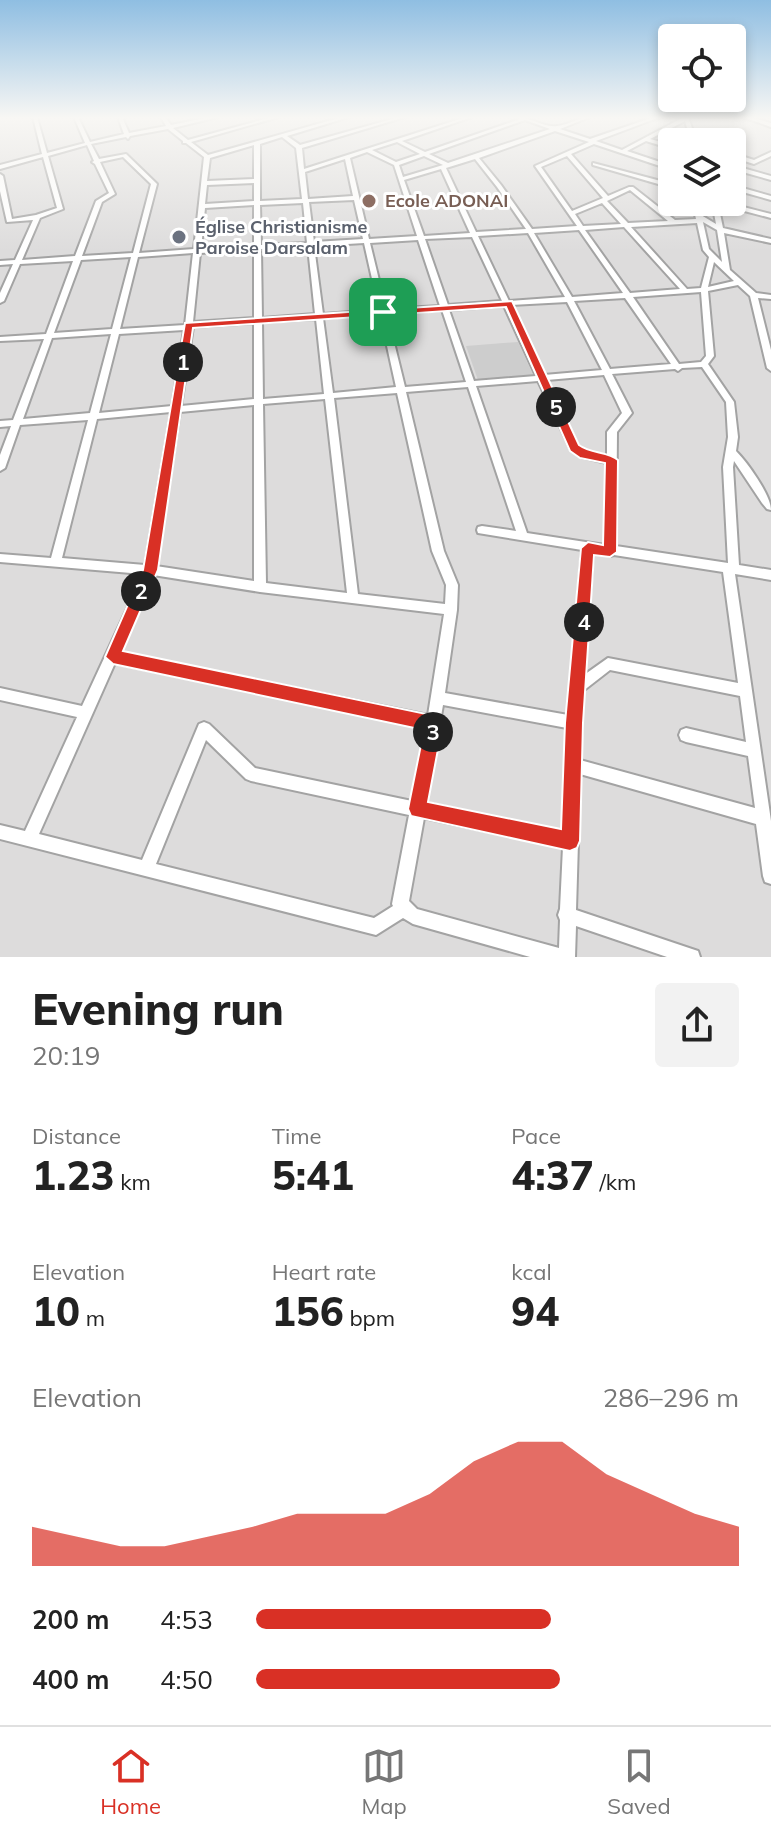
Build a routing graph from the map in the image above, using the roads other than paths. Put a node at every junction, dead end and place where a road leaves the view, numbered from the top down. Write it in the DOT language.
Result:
graph roads {
  1 [pos="47,162"];
  2 [pos="95,162"];
  3 [pos="131,162"];
  4 [pos="206,162"];
  5 [pos="257,162"];
  6 [pos="301,162"];
  7 [pos="330,162"];
  8 [pos="348,162"];
  9 [pos="391,162"];
  10 [pos="403,162"];
  11 [pos="438,162"];
  12 [pos="462,162"];
  13 [pos="480,162"];
  14 [pos="548,162"];
  15 [pos="574,162"];
  16 [pos="396,164"];
  17 [pos="595,164"];
  18 [pos="446,167"];
  19 [pos="303,171"];
  20 [pos="746,171"];
  21 [pos="0,176"];
  22 [pos="771,178"];
  23 [pos="402,179"];
  24 [pos="257,181"];
  25 [pos="658,182"];
  26 [pos="204,183"];
  27 [pos="746,191"];
  28 [pos="357,198"];
  29 [pos="771,198"];
  30 [pos="605,199"];
  31 [pos="307,201"];
  32 [pos="258,203"];
  33 [pos="202,206"];
  34 [pos="746,210"];
  35 [pos="573,213"];
  36 [pos="718,216"];
  37 [pos="771,216"];
  38 [pos="37,217"];
  39 [pos="698,218"];
  40 [pos="673,222"];
  41 [pos="629,225"];
  42 [pos="583,228"];
  43 [pos="721,230"];
  44 [pos="529,231"];
  45 [pos="477,234"];
  46 [pos="421,238"];
  47 [pos="367,241"];
  48 [pos="771,241"];
  49 [pos="311,244"];
  50 [pos="257,248"];
  51 [pos="196,251"];
  52 [pos="135,255"];
  53 [pos="711,258"];
  54 [pos="78,259"];
  55 [pos="19,262"];
  56 [pos="0,263"];
  57 [pos="727,271"];
  58 [pos="740,282"];
  59 [pos="704,290"];
  60 [pos="686,292"];
  61 [pos="629,295"];
  62 [pos="754,295"];
  63 [pos="771,297"];
  64 [pos="568,299"];
  65 [pos="0,301"];
  66 [pos="509,303"];
  67 [pos="445,308"];
  68 [pos="383,312"];
  69 [pos="320,316"];
  70 [pos="258,320"];
  71 [pos="188,326"];
  72 [pos="115,332"];
  73 [pos="49,336"];
  74 [pos="0,339"];
  75 [pos="704,364"];
  76 [pos="678,368"];
  77 [pos="771,368"];
  78 [pos="610,374"];
  79 [pos="544,379"];
  80 [pos="472,385"];
  81 [pos="401,391"];
  82 [pos="329,397"];
  83 [pos="258,403"];
  84 [pos="175,410"];
  85 [pos="93,417"];
  86 [pos="17,423"];
  87 [pos="0,424"];
  88 [pos="730,451"];
  89 [pos="611,460"];
  90 [pos="0,468"];
  91 [pos="771,506"];
  92 [pos="482,530"];
  93 [pos="523,537"];
  94 [pos="588,548"];
  95 [pos="610,552"];
  96 [pos="0,558"];
  97 [pos="55,563"];
  98 [pos="731,569"];
  99 [pos="150,570"];
  100 [pos="771,575"];
  101 [pos="260,587"];
  102 [pos="353,598"];
  103 [pos="451,610"];
  104 [pos="113,657"];
  105 [pos="578,687"];
  106 [pos="746,691"];
  107 [pos="0,694"];
  108 [pos="438,698"];
  109 [pos="87,713"];
  110 [pos="434,723"];
  111 [pos="574,723"];
  112 [pos="686,735"];
  113 [pos="754,751"];
  114 [pos="572,765"];
  115 [pos="417,809"];
  116 [pos="763,818"];
  117 [pos="0,832"];
  118 [pos="29,839"];
  119 [pos="570,841"];
  120 [pos="146,869"];
  121 [pos="771,876"];
  122 [pos="403,909"];
  123 [pos="566,915"];
  124 [pos="560,957"];
  125 [pos="567,957"];
  126 [pos="692,957"];
  1 -- 38 [label="street"];
  2 -- 54 [label="street"];
  3 -- 52 [label="street"];
  4 -- 26 [label="street"];
  5 -- 24 [label="street"];
  6 -- 19 [label="street"];
  7 -- 19 [label="street"];
  8 -- 28 [label="street"];
  9 -- 16 [label="street"];
  10 -- 16 [label="street"];
  11 -- 18 [label="street"];
  12 -- 18 [label="street"];
  13 -- 44 [label="street"];
  14 -- 35 [label="street"];
  15 -- 30 [label="street"];
  16 -- 23 [label="street"];
  17 -- 25 [label="street"];
  18 -- 23 [label="street"];
  18 -- 45 [label="street"];
  19 -- 31 [label="street"];
  20 -- 22 [label="street"];
  21 -- 38 [label="street"];
  23 -- 46 [label="street"];
  24 -- 26 [label="street"];
  24 -- 32 [label="street"];
  26 -- 33 [label="street"];
  27 -- 29 [label="street"];
  28 -- 31 [label="street"];
  28 -- 47 [label="street"];
  30 -- 35 [label="street"];
  30 -- 40 [label="street"];
  30 -- 41 [label="street"];
  31 -- 32 [label="street"];
  31 -- 49 [label="street"];
  32 -- 33 [label="street"];
  32 -- 50 [label="street"];
  33 -- 51 [label="street"];
  34 -- 37 [label="street"];
  35 -- 42 [label="street"];
  36 -- 43 [label="street"];
  38 -- 55 [label="street"];
  39 -- 40 [label="street"];
  39 -- 43 [label="street"];
  39 -- 53 [label="street"];
  40 -- 41 [label="street"];
  41 -- 42 [label="street"];
  41 -- 60 [label="street"];
  42 -- 44 [label="street"];
  42 -- 61 [label="street"];
  43 -- 48 [label="street"];
  43 -- 57 [label="street"];
  44 -- 45 [label="street"];
  44 -- 64 [label="street"];
  45 -- 46 [label="street"];
  45 -- 66 [label="street"];
  46 -- 47 [label="street"];
  46 -- 67 [label="street"];
  47 -- 49 [label="street"];
  47 -- 68 [label="street"];
  49 -- 50 [label="street"];
  49 -- 69 [label="street"];
  50 -- 51 [label="street"];
  50 -- 70 [label="street"];
  51 -- 52 [label="street"];
  51 -- 71 [label="street"];
  52 -- 54 [label="street"];
  52 -- 72 [label="street"];
  53 -- 57 [label="street"];
  53 -- 59 [label="street"];
  54 -- 55 [label="street"];
  54 -- 73 [label="street"];
  55 -- 56 [label="street"];
  55 -- 65 [label="street"];
  57 -- 58 [label="street"];
  58 -- 59 [label="street"];
  58 -- 62 [label="street"];
  59 -- 60 [label="street"];
  59 -- 75 [label="street"];
  60 -- 61 [label="street"];
  61 -- 64 [label="street"];
  61 -- 76 [label="street"];
  62 -- 63 [label="street"];
  62 -- 77 [label="street"];
  64 -- 66 [label="street"];
  64 -- 78 [label="street"];
  66 -- 67 [label="street"];
  66 -- 79 [label="street"];
  67 -- 68 [label="street"];
  67 -- 80 [label="street"];
  68 -- 69 [label="street"];
  68 -- 81 [label="street"];
  69 -- 70 [label="street"];
  69 -- 82 [label="street"];
  70 -- 71 [label="street"];
  70 -- 83 [label="street"];
  71 -- 72 [label="street"];
  71 -- 84 [label="street"];
  72 -- 73 [label="street"];
  72 -- 85 [label="street"];
  73 -- 74 [label="street"];
  73 -- 86 [label="street"];
  75 -- 76 [label="street"];
  75 -- 88 [label="street"];
  76 -- 78 [label="street"];
  78 -- 79 [label="street"];
  78 -- 89 [label="street"];
  79 -- 80 [label="street"];
  79 -- 89 [label="street"];
  80 -- 81 [label="street"];
  80 -- 93 [label="street"];
  81 -- 82 [label="street"];
  81 -- 103 [label="street"];
  82 -- 83 [label="street"];
  82 -- 102 [label="street"];
  83 -- 84 [label="street"];
  83 -- 101 [label="street"];
  84 -- 85 [label="street"];
  84 -- 99 [label="street"];
  85 -- 86 [label="street"];
  85 -- 97 [label="street"];
  86 -- 87 [label="street"];
  86 -- 90 [label="street"];
  88 -- 91 [label="street"];
  88 -- 98 [label="street"];
  89 -- 95 [label="street"];
  92 -- 93 [label="street"];
  93 -- 94 [label="street"];
  94 -- 95 [label="street"];
  94 -- 105 [label="street"];
  95 -- 98 [label="street"];
  96 -- 97 [label="street"];
  97 -- 99 [label="street"];
  98 -- 100 [label="street"];
  98 -- 106 [label="street"];
  99 -- 101 [label="street"];
  99 -- 104 [label="street"];
  101 -- 102 [label="street"];
  102 -- 103 [label="street"];
  103 -- 108 [label="street"];
  104 -- 109 [label="street"];
  104 -- 110 [label="street"];
  105 -- 106 [label="street"];
  105 -- 111 [label="street"];
  106 -- 113 [label="street"];
  107 -- 109 [label="street"];
  108 -- 110 [label="street"];
  108 -- 111 [label="street"];
  109 -- 118 [label="street"];
  110 -- 115 [label="street"];
  111 -- 114 [label="street"];
  112 -- 113 [label="street"];
  113 -- 116 [label="street"];
  114 -- 116 [label="street"];
  114 -- 119 [label="street"];
  115 -- 119 [label="street"];
  115 -- 120 [label="street"];
  115 -- 122 [label="street"];
  116 -- 121 [label="street"];
  117 -- 118 [label="street"];
  118 -- 120 [label="street"];
  119 -- 123 [label="street"];
  120 -- 122 [label="street"];
  122 -- 124 [label="street"];
  123 -- 125 [label="street"];
  123 -- 126 [label="street"];
}
